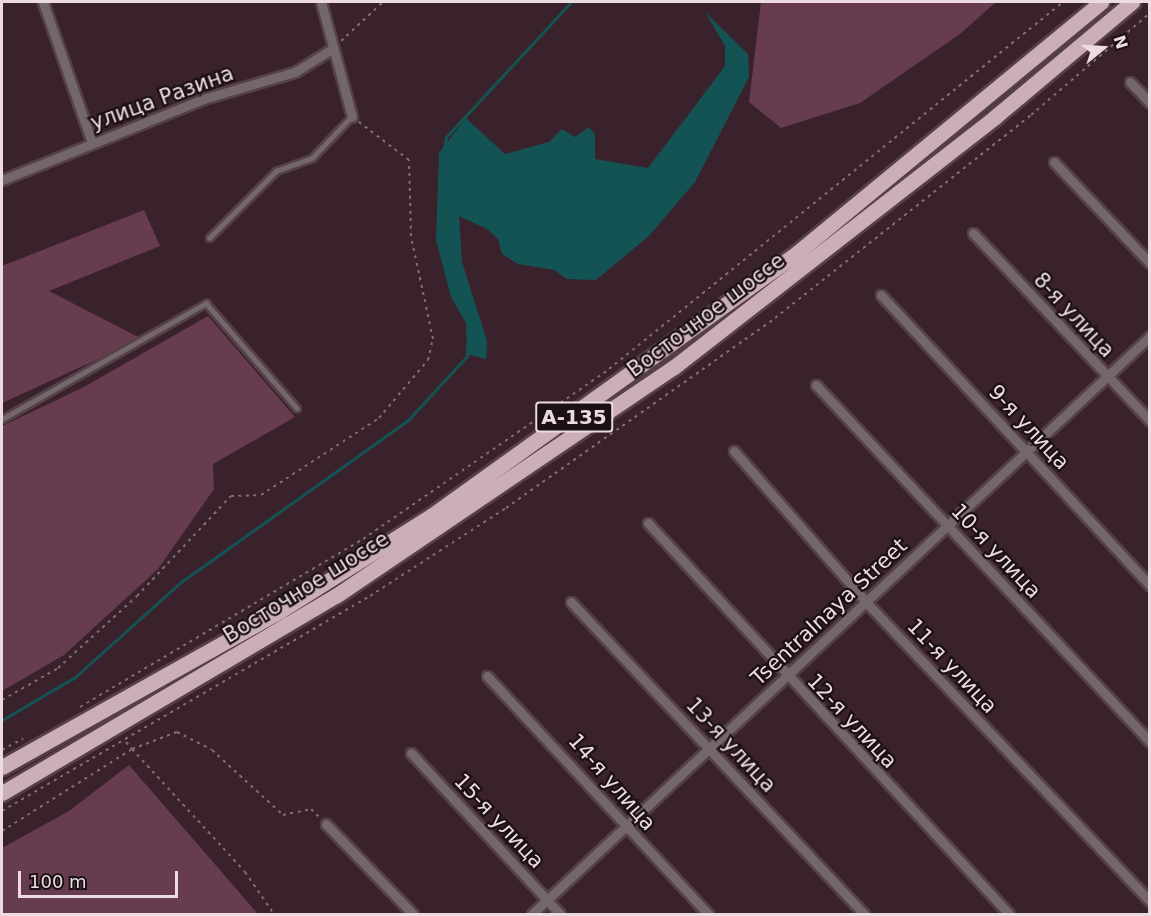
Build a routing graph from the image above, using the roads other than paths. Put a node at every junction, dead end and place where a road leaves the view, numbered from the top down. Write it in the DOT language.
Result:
graph roads {
  1 [pos="43,2"];
  2 [pos="321,2"];
  3 [pos="1101,2"];
  4 [pos="1132,2"];
  5 [pos="332,49"];
  6 [pos="1130,81"];
  7 [pos="1149,103"];
  8 [pos="352,117"];
  9 [pos="92,143"];
  10 [pos="1054,162"];
  11 [pos="2,180"];
  12 [pos="973,233"];
  13 [pos="209,238"];
  14 [pos="1149,263"];
  15 [pos="881,295"];
  16 [pos="1149,336"];
  17 [pos="1107,376"];
  18 [pos="816,385"];
  19 [pos="297,408"];
  20 [pos="2,419"];
  21 [pos="1149,421"];
  22 [pos="734,451"];
  23 [pos="1026,452"];
  24 [pos="648,524"];
  25 [pos="947,526"];
  26 [pos="1149,585"];
  27 [pos="571,602"];
  28 [pos="866,602"];
  29 [pos="487,676"];
  30 [pos="786,676"];
  31 [pos="1149,742"];
  32 [pos="710,747"];
  33 [pos="411,753"];
  34 [pos="2,767"];
  35 [pos="2,794"];
  36 [pos="326,824"];
  37 [pos="626,826"];
  38 [pos="548,900"];
  39 [pos="1149,901"];
  40 [pos="413,915"];
  41 [pos="532,915"];
  42 [pos="560,915"];
  43 [pos="708,915"];
  44 [pos="864,915"];
  45 [pos="1009,915"];
  1 -- 9 [label="street"];
  2 -- 5 [label="street"];
  3 -- 34 [label="highway, Восточное шоссе / А-135"];
  4 -- 35 [label="highway, Восточное шоссе / А-135"];
  5 -- 8 [label="street"];
  5 -- 9 [label="street, улица Разина"];
  6 -- 7 [label="street"];
  8 -- 13 [label="lane"];
  9 -- 11 [label="street, улица Разина"];
  10 -- 14 [label="street"];
  12 -- 17 [label="street, 8-я улица"];
  15 -- 23 [label="street, 9-я улица"];
  16 -- 17 [label="street, Tsentralnaya Street"];
  17 -- 21 [label="street, 8-я улица"];
  17 -- 23 [label="street, Tsentralnaya Street"];
  18 -- 25 [label="street, 10-я улица"];
  19 -- 20 [label="lane"];
  22 -- 28 [label="street, 11-я улица"];
  23 -- 25 [label="street, Tsentralnaya Street"];
  23 -- 26 [label="street, 9-я улица"];
  24 -- 30 [label="street, 12-я улица"];
  25 -- 28 [label="street, Tsentralnaya Street"];
  25 -- 31 [label="street, 10-я улица"];
  27 -- 32 [label="street, 13-я улица"];
  28 -- 30 [label="street, Tsentralnaya Street"];
  28 -- 39 [label="street, 11-я улица"];
  29 -- 37 [label="street, 14-я улица"];
  30 -- 32 [label="street, Tsentralnaya Street"];
  30 -- 45 [label="street, 12-я улица"];
  32 -- 37 [label="street, Tsentralnaya Street"];
  32 -- 44 [label="street, 13-я улица"];
  33 -- 38 [label="street, 15-я улица"];
  36 -- 40 [label="street"];
  37 -- 38 [label="street, Tsentralnaya Street"];
  37 -- 43 [label="street, 14-я улица"];
  38 -- 41 [label="street, Tsentralnaya Street"];
  38 -- 42 [label="street, 15-я улица"];
}
